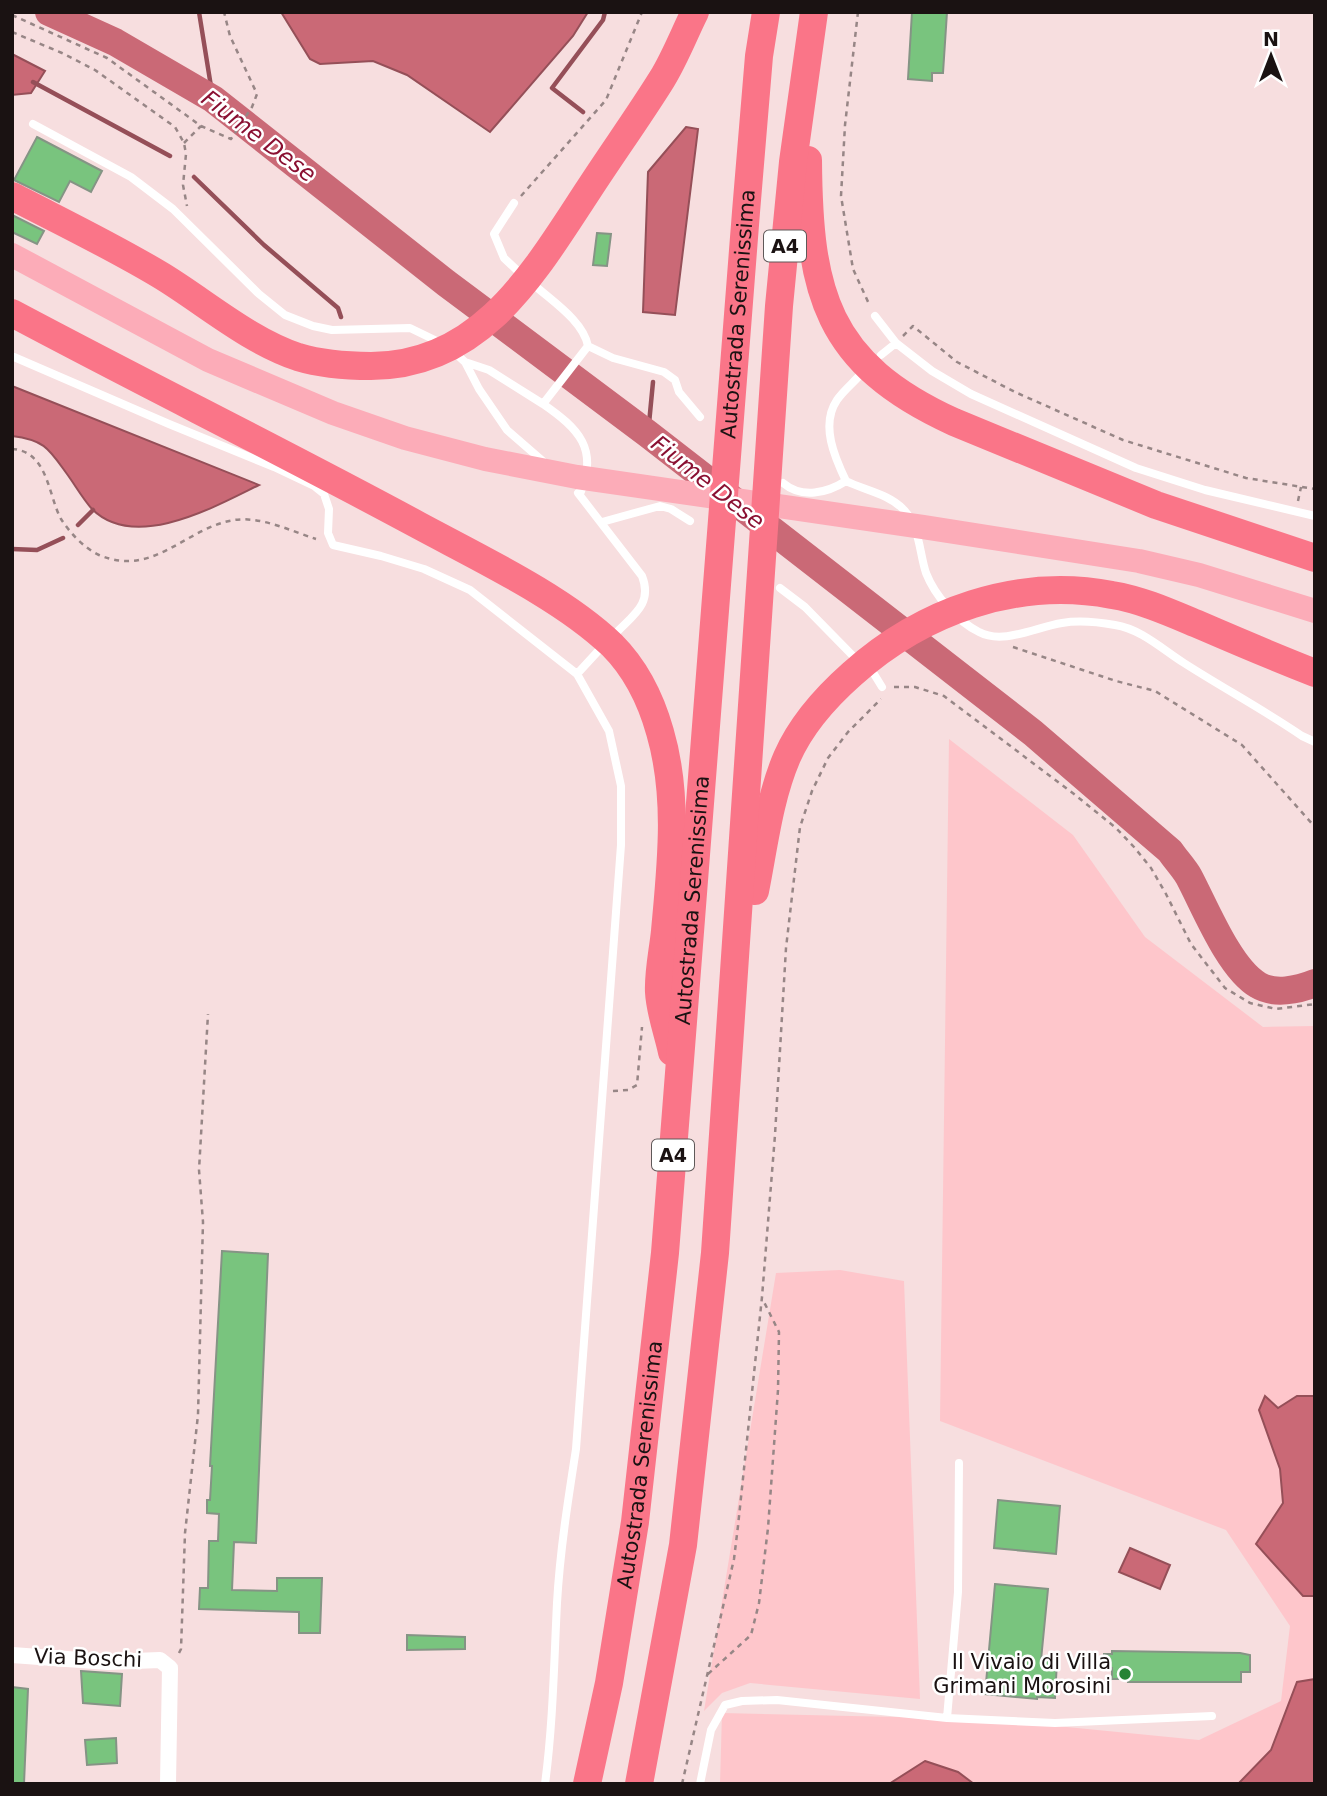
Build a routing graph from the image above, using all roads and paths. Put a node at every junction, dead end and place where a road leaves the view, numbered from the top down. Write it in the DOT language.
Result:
graph roads {
  1 [pos="224,12"];
  2 [pos="642,12"];
  3 [pos="695,12"];
  4 [pos="766,12"];
  5 [pos="858,12"];
  6 [pos="814,13"];
  7 [pos="12,15"];
  8 [pos="12,32"];
  9 [pos="33,124"];
  10 [pos="201,126"];
  11 [pos="184,143"];
  12 [pos="12,196"];
  13 [pos="514,203"];
  14 [pos="192,226"];
  15 [pos="12,255"];
  16 [pos="12,313"];
  17 [pos="875,316"];
  18 [pos="896,343"];
  19 [pos="588,345"];
  20 [pos="881,355"];
  21 [pos="14,357"];
  22 [pos="465,362"];
  23 [pos="860,375"];
  24 [pos="543,404"];
  25 [pos="700,417"];
  26 [pos="12,450"];
  27 [pos="846,481"];
  28 [pos="775,482"];
  29 [pos="1315,489"];
  30 [pos="580,494"];
  31 [pos="1315,516"];
  32 [pos="690,521"];
  33 [pos="602,522"];
  34 [pos="333,545"];
  35 [pos="1315,558"];
  36 [pos="780,588"];
  37 [pos="1311,610"];
  38 [pos="615,634"];
  39 [pos="1000,637"];
  40 [pos="600,649"];
  41 [pos="866,663"];
  42 [pos="1315,673"];
  43 [pos="577,674"];
  44 [pos="882,687"];
  45 [pos="1315,742"];
  46 [pos="1315,827"];
  47 [pos="1315,1004"];
  48 [pos="208,1014"];
  49 [pos="642,1017"];
  50 [pos="679,1082"];
  51 [pos="728,1088"];
  52 [pos="601,1091"];
  53 [pos="762,1297"];
  54 [pos="958,1463"];
  55 [pos="12,1655"];
  56 [pos="170,1668"];
  57 [pos="707,1675"];
  58 [pos="1212,1716"];
  59 [pos="947,1718"];
  60 [pos="168,1784"];
  61 [pos="545,1784"];
  62 [pos="587,1784"];
  63 [pos="639,1784"];
  64 [pos="682,1784"];
  65 [pos="700,1784"];
  1 -- 10 [label="path"];
  2 -- 13 [label="path"];
  3 -- 12 [label="highway"];
  4 -- 50 [label="highway, Autostrada Serenissima / A4"];
  5 -- 17 [label="path"];
  6 -- 28 [label="highway, Autostrada Serenissima / A4"];
  6 -- 35 [label="highway"];
  7 -- 10 [label="path"];
  8 -- 11 [label="path"];
  9 -- 14 [label="lane"];
  10 -- 11 [label="path"];
  11 -- 14 [label="path"];
  13 -- 19 [label="lane"];
  14 -- 22 [label="lane"];
  15 -- 37 [label="main road"];
  16 -- 50 [label="highway"];
  17 -- 18 [label="lane"];
  18 -- 20 [label="lane"];
  18 -- 29 [label="path"];
  18 -- 31 [label="lane"];
  19 -- 24 [label="lane"];
  19 -- 25 [label="lane"];
  21 -- 34 [label="lane"];
  22 -- 24 [label="lane"];
  22 -- 30 [label="lane"];
  23 -- 27 [label="lane"];
  24 -- 30 [label="lane"];
  26 -- 34 [label="path"];
  27 -- 28 [label="lane"];
  27 -- 39 [label="lane"];
  28 -- 51 [label="highway, Autostrada Serenissima / A4"];
  30 -- 33 [label="lane"];
  32 -- 33 [label="lane"];
  33 -- 38 [label="lane"];
  34 -- 43 [label="lane"];
  36 -- 41 [label="lane"];
  39 -- 45 [label="lane"];
  39 -- 46 [label="path"];
  40 -- 43 [label="lane"];
  41 -- 42 [label="highway"];
  41 -- 44 [label="lane"];
  41 -- 51 [label="highway"];
  43 -- 52 [label="lane"];
  44 -- 47 [label="path"];
  44 -- 53 [label="path"];
  48 -- 56 [label="path"];
  49 -- 52 [label="path"];
  50 -- 62 [label="highway, Autostrada Serenissima / A4"];
  51 -- 63 [label="highway, Autostrada Serenissima / A4"];
  52 -- 61 [label="lane"];
  53 -- 57 [label="path"];
  53 -- 57 [label="path"];
  54 -- 59 [label="lane"];
  55 -- 56 [label="street, Via Boschi"];
  56 -- 60 [label="street, Via Boschi"];
  57 -- 64 [label="path"];
  58 -- 59 [label="lane"];
  59 -- 65 [label="lane"];
}
